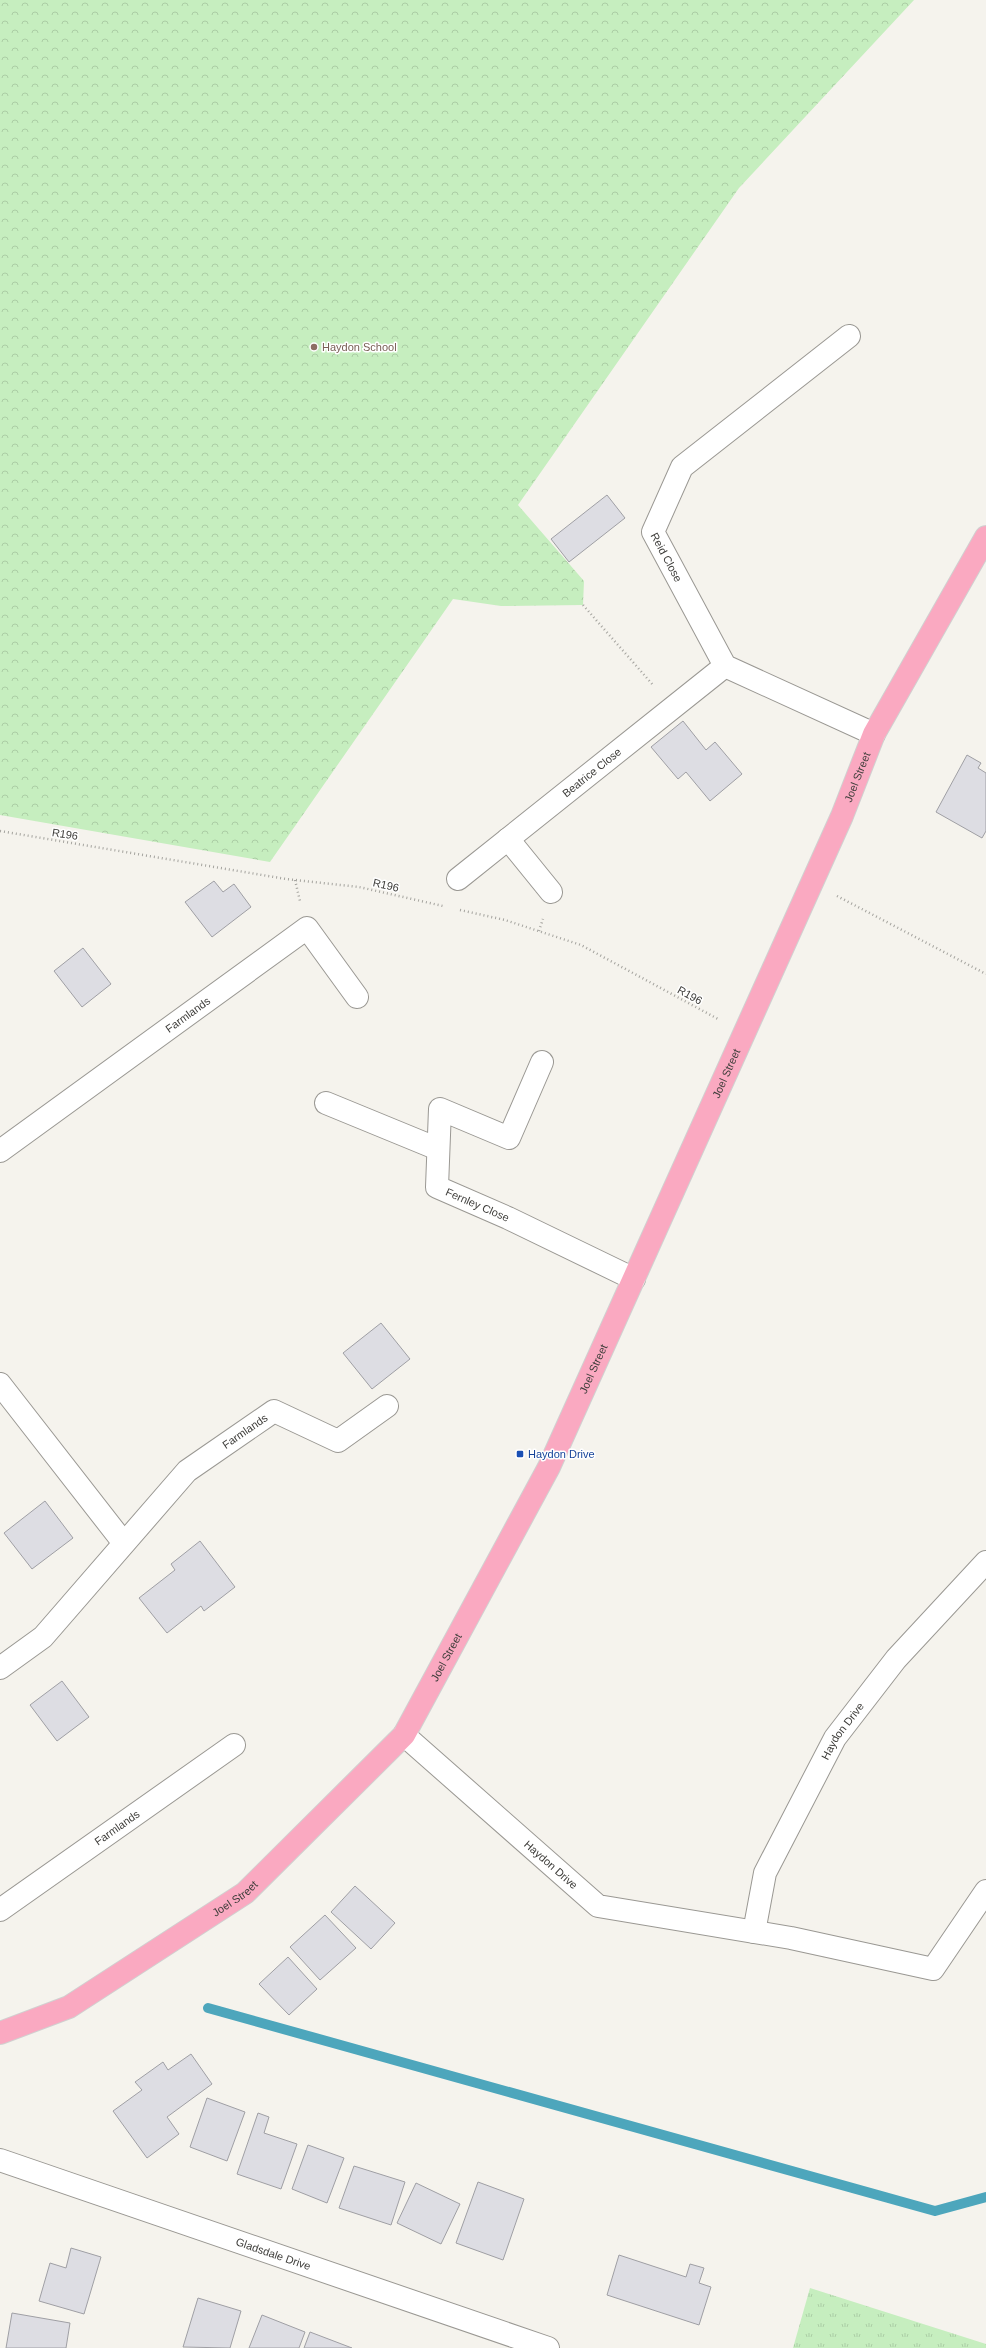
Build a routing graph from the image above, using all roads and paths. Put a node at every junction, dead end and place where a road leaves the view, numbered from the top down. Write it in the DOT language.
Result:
graph roads {
  1 [pos="849,336"];
  2 [pos="986,537"];
  3 [pos="583,605"];
  4 [pos="726,666"];
  5 [pos="673,708"];
  6 [pos="874,734"];
  7 [pos="0,831"];
  8 [pos="508,839"];
  9 [pos="458,879"];
  10 [pos="812,882"];
  11 [pos="551,892"];
  12 [pos="445,906"];
  13 [pos="452,908"];
  14 [pos="986,974"];
  15 [pos="357,997"];
  16 [pos="743,1033"];
  17 [pos="542,1062"];
  18 [pos="326,1103"];
  19 [pos="438,1149"];
  20 [pos="0,1151"];
  21 [pos="634,1279"];
  22 [pos="0,1384"];
  23 [pos="387,1406"];
  24 [pos="123,1542"];
  25 [pos="986,1562"];
  26 [pos="0,1668"];
  27 [pos="404,1735"];
  28 [pos="234,1745"];
  29 [pos="986,1891"];
  30 [pos="0,1910"];
  31 [pos="754,1932"];
  32 [pos="0,2033"];
  33 [pos="0,2160"];
  34 [pos="548,2348"];
  1 -- 4 [label="street, Reid Close"];
  2 -- 6 [label="main road, Joel Street"];
  3 -- 5 [label="path"];
  4 -- 5 [label="street, Beatrice Close"];
  4 -- 6 [label="street"];
  5 -- 8 [label="street, Beatrice Close"];
  6 -- 10 [label="main road, Joel Street"];
  7 -- 12 [label="path, R196"];
  8 -- 9 [label="street, Beatrice Close"];
  8 -- 11 [label="street"];
  10 -- 14 [label="path"];
  10 -- 16 [label="main road, Joel Street"];
  13 -- 16 [label="path, R196"];
  15 -- 20 [label="street, Farmlands"];
  16 -- 21 [label="main road, Joel Street"];
  17 -- 19 [label="street, Fernley Close"];
  18 -- 19 [label="street"];
  19 -- 21 [label="street, Fernley Close"];
  21 -- 27 [label="main road, Joel Street"];
  22 -- 24 [label="street"];
  23 -- 24 [label="street, Farmlands"];
  24 -- 26 [label="street, Farmlands"];
  25 -- 31 [label="street, Haydon Drive"];
  27 -- 31 [label="street, Haydon Drive"];
  27 -- 32 [label="main road, Joel Street"];
  28 -- 30 [label="street, Farmlands"];
  29 -- 31 [label="street, Haydon Drive"];
  33 -- 34 [label="street, Gladsdale Drive"];
}
